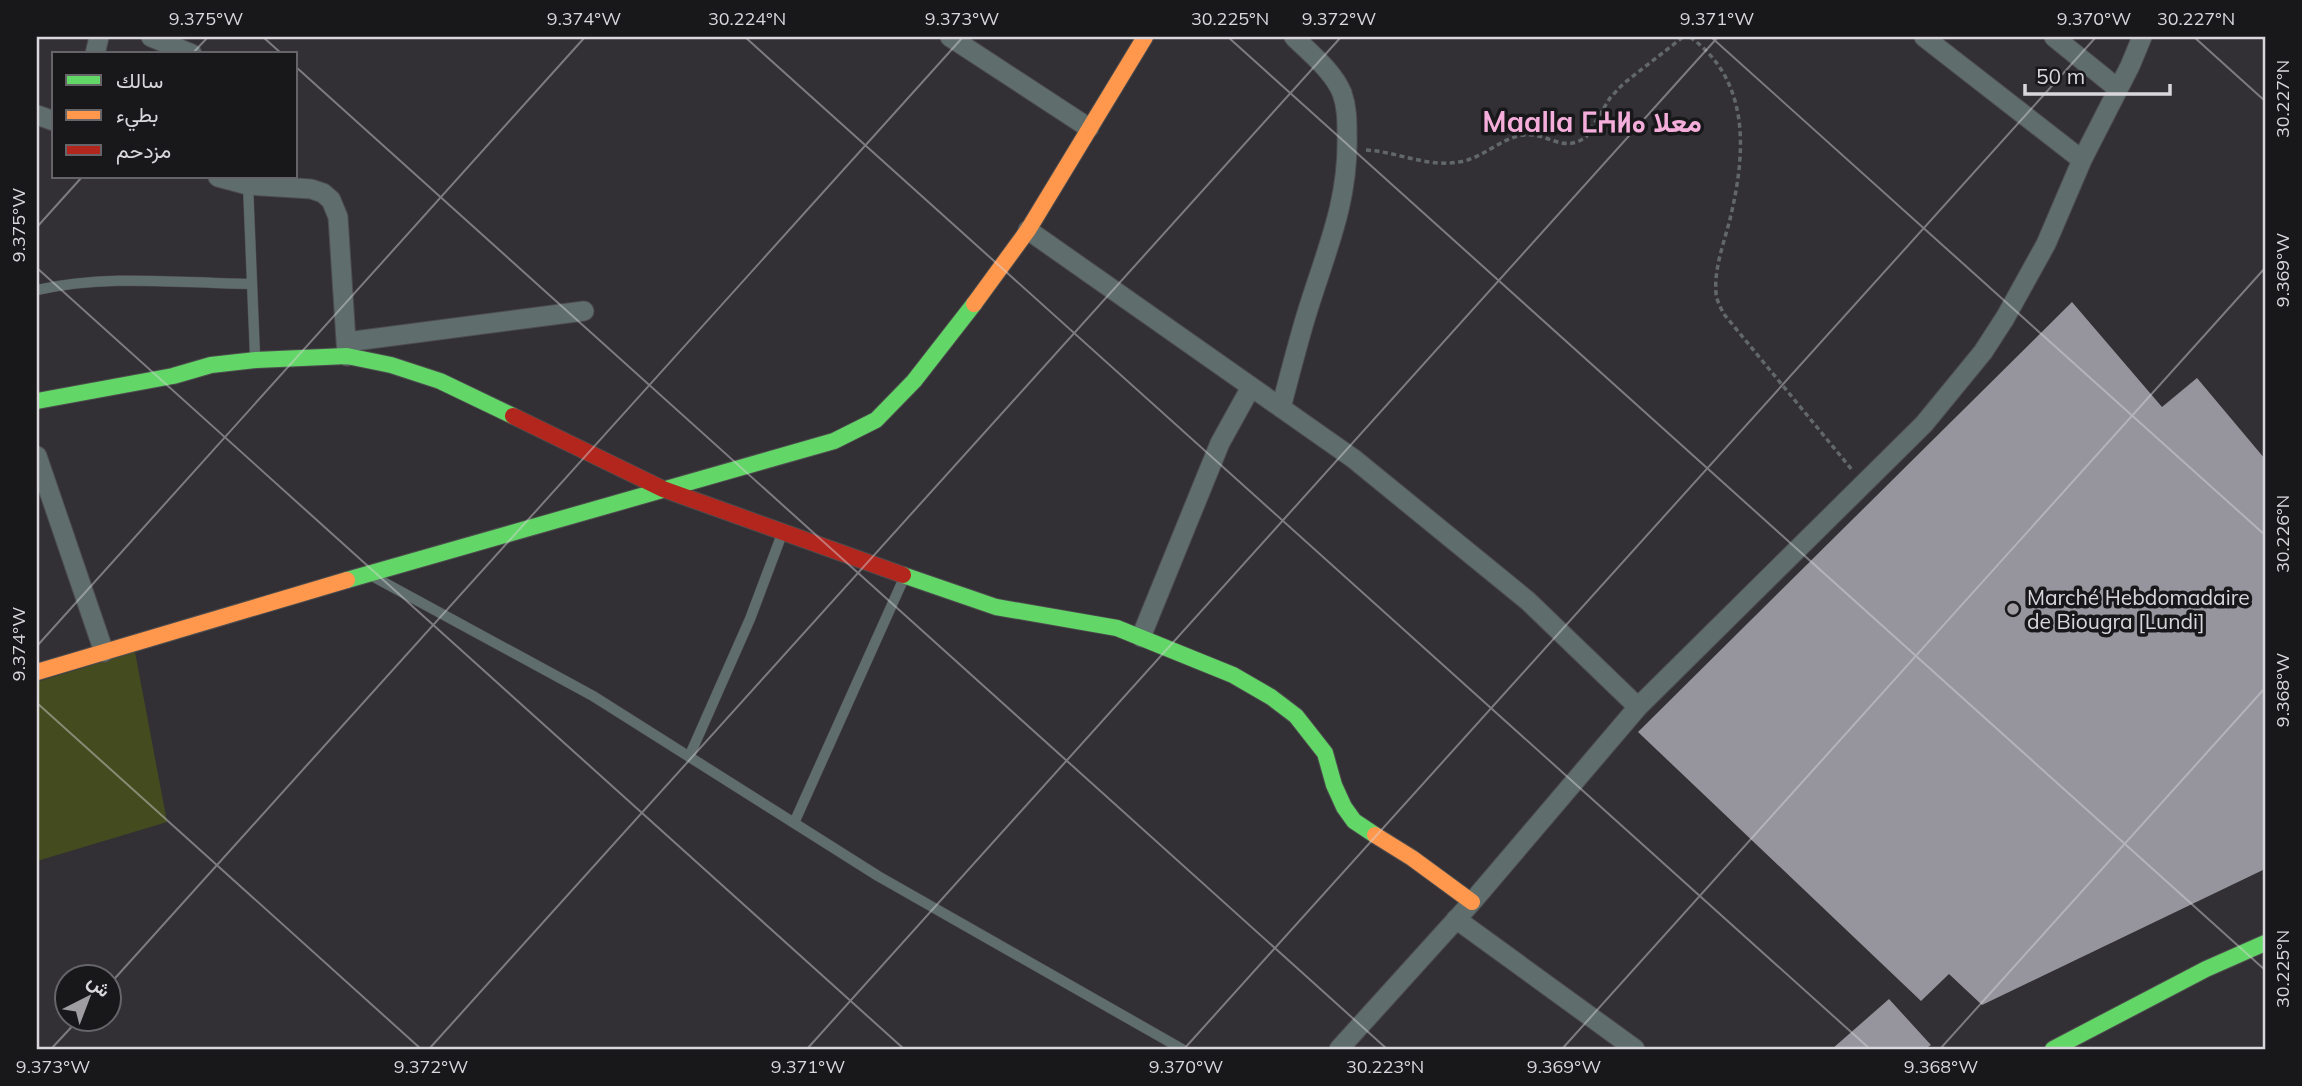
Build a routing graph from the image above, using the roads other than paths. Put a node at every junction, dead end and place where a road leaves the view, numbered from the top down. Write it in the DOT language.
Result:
graph roads {
  1 [pos="150,37"];
  2 [pos="950,37"];
  3 [pos="1144,37"];
  4 [pos="1294,37"];
  5 [pos="1924,37"];
  6 [pos="2054,37"];
  7 [pos="2142,37"];
  8 [pos="187,52"];
  9 [pos="2118,88"];
  10 [pos="1088,128"];
  11 [pos="2082,160"];
  12 [pos="222,178"];
  13 [pos="248,185"];
  14 [pos="1028,230"];
  15 [pos="251,284"];
  16 [pos="37,290"];
  17 [pos="584,311"];
  18 [pos="347,349"];
  19 [pos="256,360"];
  20 [pos="1251,387"];
  21 [pos="37,401"];
  22 [pos="1280,408"];
  23 [pos="37,456"];
  24 [pos="663,489"];
  25 [pos="782,532"];
  26 [pos="367,574"];
  27 [pos="906,575"];
  28 [pos="1141,637"];
  29 [pos="104,652"];
  30 [pos="37,672"];
  31 [pos="1638,707"];
  32 [pos="689,757"];
  33 [pos="794,824"];
  34 [pos="1472,902"];
  35 [pos="1456,919"];
  36 [pos="2265,943"];
  37 [pos="1182,1049"];
  38 [pos="1339,1049"];
  39 [pos="1635,1049"];
  40 [pos="2053,1049"];
  1 -- 8 [label="street"];
  2 -- 10 [label="street"];
  3 -- 10 [label="street"];
  4 -- 22 [label="street"];
  5 -- 11 [label="street"];
  6 -- 9 [label="street"];
  7 -- 9 [label="street"];
  9 -- 11 [label="street"];
  10 -- 14 [label="street"];
  11 -- 31 [label="street"];
  12 -- 13 [label="street"];
  13 -- 15 [label="lane"];
  13 -- 18 [label="street"];
  14 -- 20 [label="street"];
  14 -- 24 [label="street"];
  15 -- 16 [label="lane"];
  15 -- 19 [label="lane"];
  17 -- 18 [label="street"];
  18 -- 19 [label="street"];
  18 -- 24 [label="street"];
  19 -- 21 [label="street"];
  20 -- 22 [label="street"];
  20 -- 28 [label="street"];
  22 -- 31 [label="street"];
  23 -- 29 [label="street"];
  24 -- 25 [label="street"];
  24 -- 26 [label="street"];
  25 -- 27 [label="street"];
  25 -- 32 [label="lane"];
  26 -- 29 [label="street"];
  26 -- 32 [label="lane"];
  27 -- 28 [label="street"];
  27 -- 33 [label="lane"];
  28 -- 34 [label="street"];
  29 -- 30 [label="street"];
  31 -- 34 [label="street"];
  32 -- 33 [label="lane"];
  33 -- 37 [label="lane"];
  34 -- 35 [label="street"];
  35 -- 38 [label="street"];
  35 -- 39 [label="street"];
  36 -- 40 [label="street"];
}
